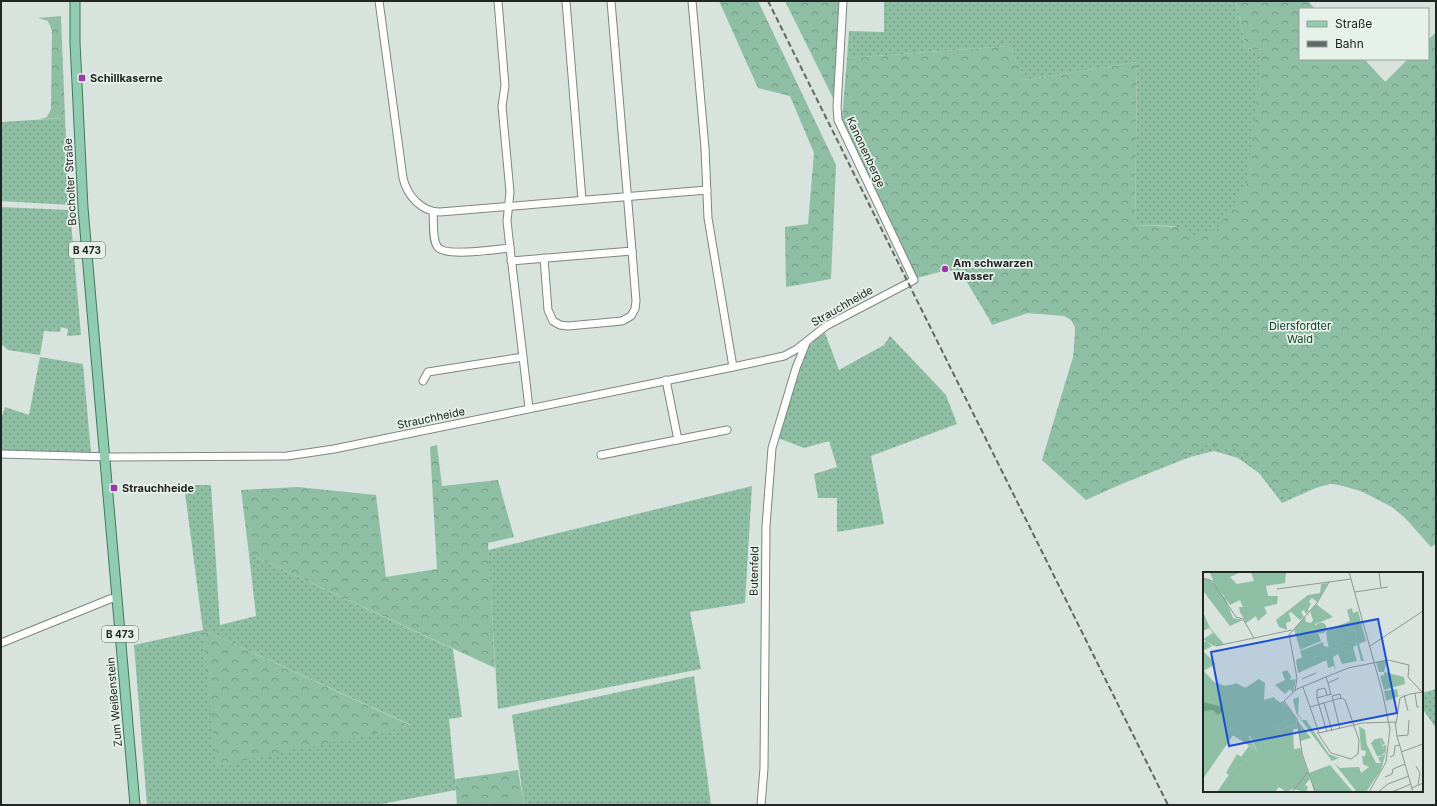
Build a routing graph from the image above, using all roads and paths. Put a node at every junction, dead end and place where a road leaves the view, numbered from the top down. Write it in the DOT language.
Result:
graph roads {
  1 [pos="75,1"];
  2 [pos="379,1"];
  3 [pos="498,1"];
  4 [pos="566,1"];
  5 [pos="611,1"];
  6 [pos="692,1"];
  7 [pos="843,1"];
  8 [pos="707,190"];
  9 [pos="627,196"];
  10 [pos="582,200"];
  11 [pos="509,206"];
  12 [pos="433,212"];
  13 [pos="510,248"];
  14 [pos="632,251"];
  15 [pos="544,258"];
  16 [pos="511,261"];
  17 [pos="914,280"];
  18 [pos="806,343"];
  19 [pos="523,356"];
  20 [pos="784,356"];
  21 [pos="734,367"];
  22 [pos="796,368"];
  23 [pos="666,380"];
  24 [pos="423,381"];
  25 [pos="529,408"];
  26 [pos="727,430"];
  27 [pos="678,440"];
  28 [pos="1,454"];
  29 [pos="601,455"];
  30 [pos="104,460"];
  31 [pos="116,598"];
  32 [pos="1,643"];
  33 [pos="135,805"];
  34 [pos="761,805"];
  1 -- 30 [label="main road, Bocholter Straße / B 473"];
  2 -- 12 [label="street"];
  3 -- 11 [label="street"];
  4 -- 10 [label="street"];
  5 -- 9 [label="street"];
  6 -- 8 [label="street"];
  7 -- 17 [label="street, Kanonenberge"];
  8 -- 9 [label="street"];
  8 -- 21 [label="street"];
  9 -- 10 [label="street"];
  9 -- 14 [label="street"];
  10 -- 11 [label="street"];
  11 -- 12 [label="street"];
  11 -- 13 [label="street"];
  12 -- 13 [label="street"];
  13 -- 16 [label="street"];
  14 -- 15 [label="street"];
  14 -- 15 [label="street"];
  15 -- 16 [label="street"];
  16 -- 19 [label="street"];
  17 -- 18 [label="street, Strauchheide"];
  18 -- 20 [label="street, Strauchheide"];
  18 -- 22 [label="street, Butenfeld"];
  19 -- 24 [label="street"];
  19 -- 25 [label="street"];
  20 -- 21 [label="street, Strauchheide"];
  20 -- 22 [label="street"];
  21 -- 23 [label="street, Strauchheide"];
  22 -- 34 [label="street, Butenfeld"];
  23 -- 25 [label="street, Strauchheide"];
  23 -- 27 [label="street"];
  25 -- 30 [label="street, Strauchheide"];
  26 -- 27 [label="street"];
  27 -- 29 [label="street"];
  28 -- 30 [label="street, Strauchheide"];
  30 -- 31 [label="main road, Zum Weißenstein / B 473"];
  31 -- 32 [label="street"];
  31 -- 33 [label="main road, Zum Weißenstein / B 473"];
}
